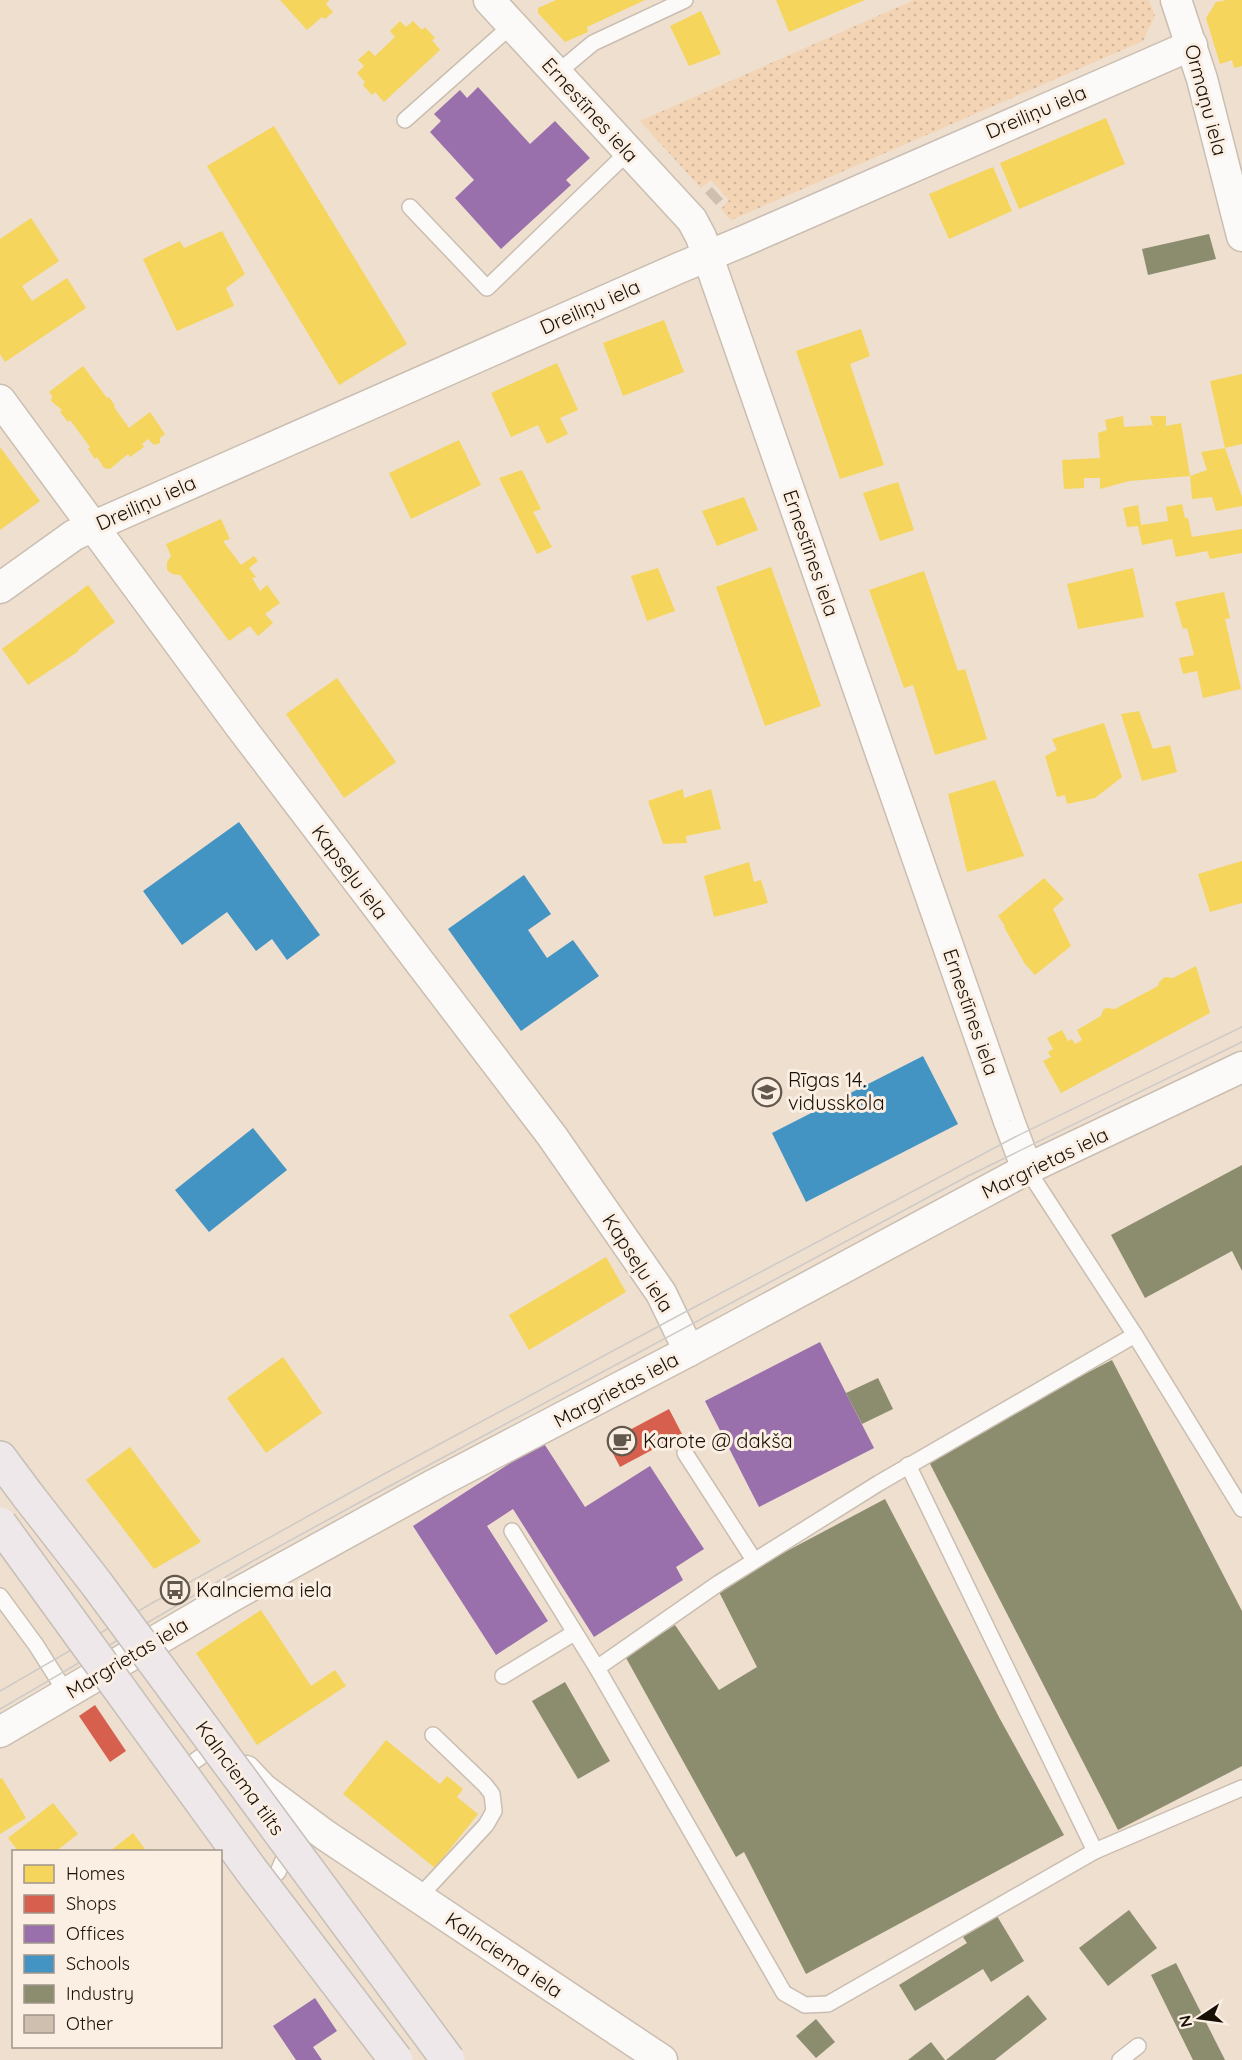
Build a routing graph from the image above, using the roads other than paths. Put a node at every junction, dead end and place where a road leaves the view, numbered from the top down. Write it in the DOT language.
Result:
graph roads {
  1 [pos="489,0"];
  2 [pos="686,0"];
  3 [pos="1176,0"];
  4 [pos="512,25"];
  5 [pos="1191,45"];
  6 [pos="557,74"];
  7 [pos="405,120"];
  8 [pos="628,152"];
  9 [pos="410,207"];
  10 [pos="1242,236"];
  11 [pos="708,256"];
  12 [pos="0,400"];
  13 [pos="94,526"];
  14 [pos="0,588"];
  15 [pos="1242,1067"];
  16 [pos="1027,1169"];
  17 [pos="1136,1335"];
  18 [pos="689,1351"];
  19 [pos="685,1453"];
  20 [pos="0,1458"];
  21 [pos="908,1465"];
  22 [pos="1242,1509"];
  23 [pos="0,1524"];
  24 [pos="512,1531"];
  25 [pos="754,1560"];
  26 [pos="0,1596"];
  27 [pos="574,1634"];
  28 [pos="149,1645"];
  29 [pos="597,1668"];
  30 [pos="103,1673"];
  31 [pos="503,1676"];
  32 [pos="67,1694"];
  33 [pos="0,1732"];
  34 [pos="433,1735"];
  35 [pos="220,1742"];
  36 [pos="177,1775"];
  37 [pos="1242,1788"];
  38 [pos="302,1818"];
  39 [pos="1095,1851"];
  40 [pos="259,1890"];
  41 [pos="418,1898"];
  42 [pos="298,1944"];
  43 [pos="1138,2046"];
  44 [pos="396,2060"];
  45 [pos="448,2060"];
  46 [pos="662,2060"];
  47 [pos="1120,2060"];
  1 -- 4 [label="street, Ernestīnes iela"];
  2 -- 6 [label="lane"];
  3 -- 5 [label="street, Ormaņu iela"];
  4 -- 6 [label="street, Ernestīnes iela"];
  4 -- 7 [label="lane"];
  5 -- 10 [label="street, Ormaņu iela"];
  5 -- 11 [label="street, Dreiliņu iela"];
  6 -- 8 [label="street, Ernestīnes iela"];
  8 -- 9 [label="lane"];
  8 -- 11 [label="street, Ernestīnes iela"];
  11 -- 13 [label="street, Dreiliņu iela"];
  11 -- 16 [label="street, Ernestīnes iela"];
  12 -- 13 [label="street, Kapseļu iela"];
  13 -- 14 [label="street, Dreiliņu iela"];
  13 -- 18 [label="street, Kapseļu iela"];
  15 -- 16 [label="street, Margrietas iela"];
  16 -- 17 [label="lane"];
  16 -- 18 [label="street, Margrietas iela"];
  17 -- 21 [label="lane"];
  17 -- 22 [label="lane"];
  18 -- 28 [label="street, Margrietas iela"];
  19 -- 25 [label="lane"];
  20 -- 45 [label="main road, Kalnciema tilts, bridge"];
  21 -- 25 [label="lane"];
  21 -- 39 [label="lane"];
  23 -- 44 [label="main road, bridge"];
  24 -- 27 [label="lane"];
  25 -- 29 [label="lane"];
  26 -- 32 [label="lane"];
  27 -- 29 [label="lane"];
  27 -- 31 [label="lane"];
  28 -- 30 [label="street, Margrietas iela"];
  28 -- 35 [label="street, Kalnciema iela"];
  29 -- 39 [label="lane"];
  30 -- 32 [label="street, Margrietas iela"];
  30 -- 36 [label="lane"];
  32 -- 33 [label="street, Margrietas iela"];
  34 -- 41 [label="lane"];
  35 -- 36 [label="lane"];
  35 -- 38 [label="street, Kalnciema iela"];
  36 -- 40 [label="lane"];
  37 -- 39 [label="lane"];
  38 -- 40 [label="lane"];
  38 -- 41 [label="street, Kalnciema iela"];
  40 -- 42 [label="lane"];
  41 -- 46 [label="street, Kalnciema iela"];
  43 -- 47 [label="lane"];
}
